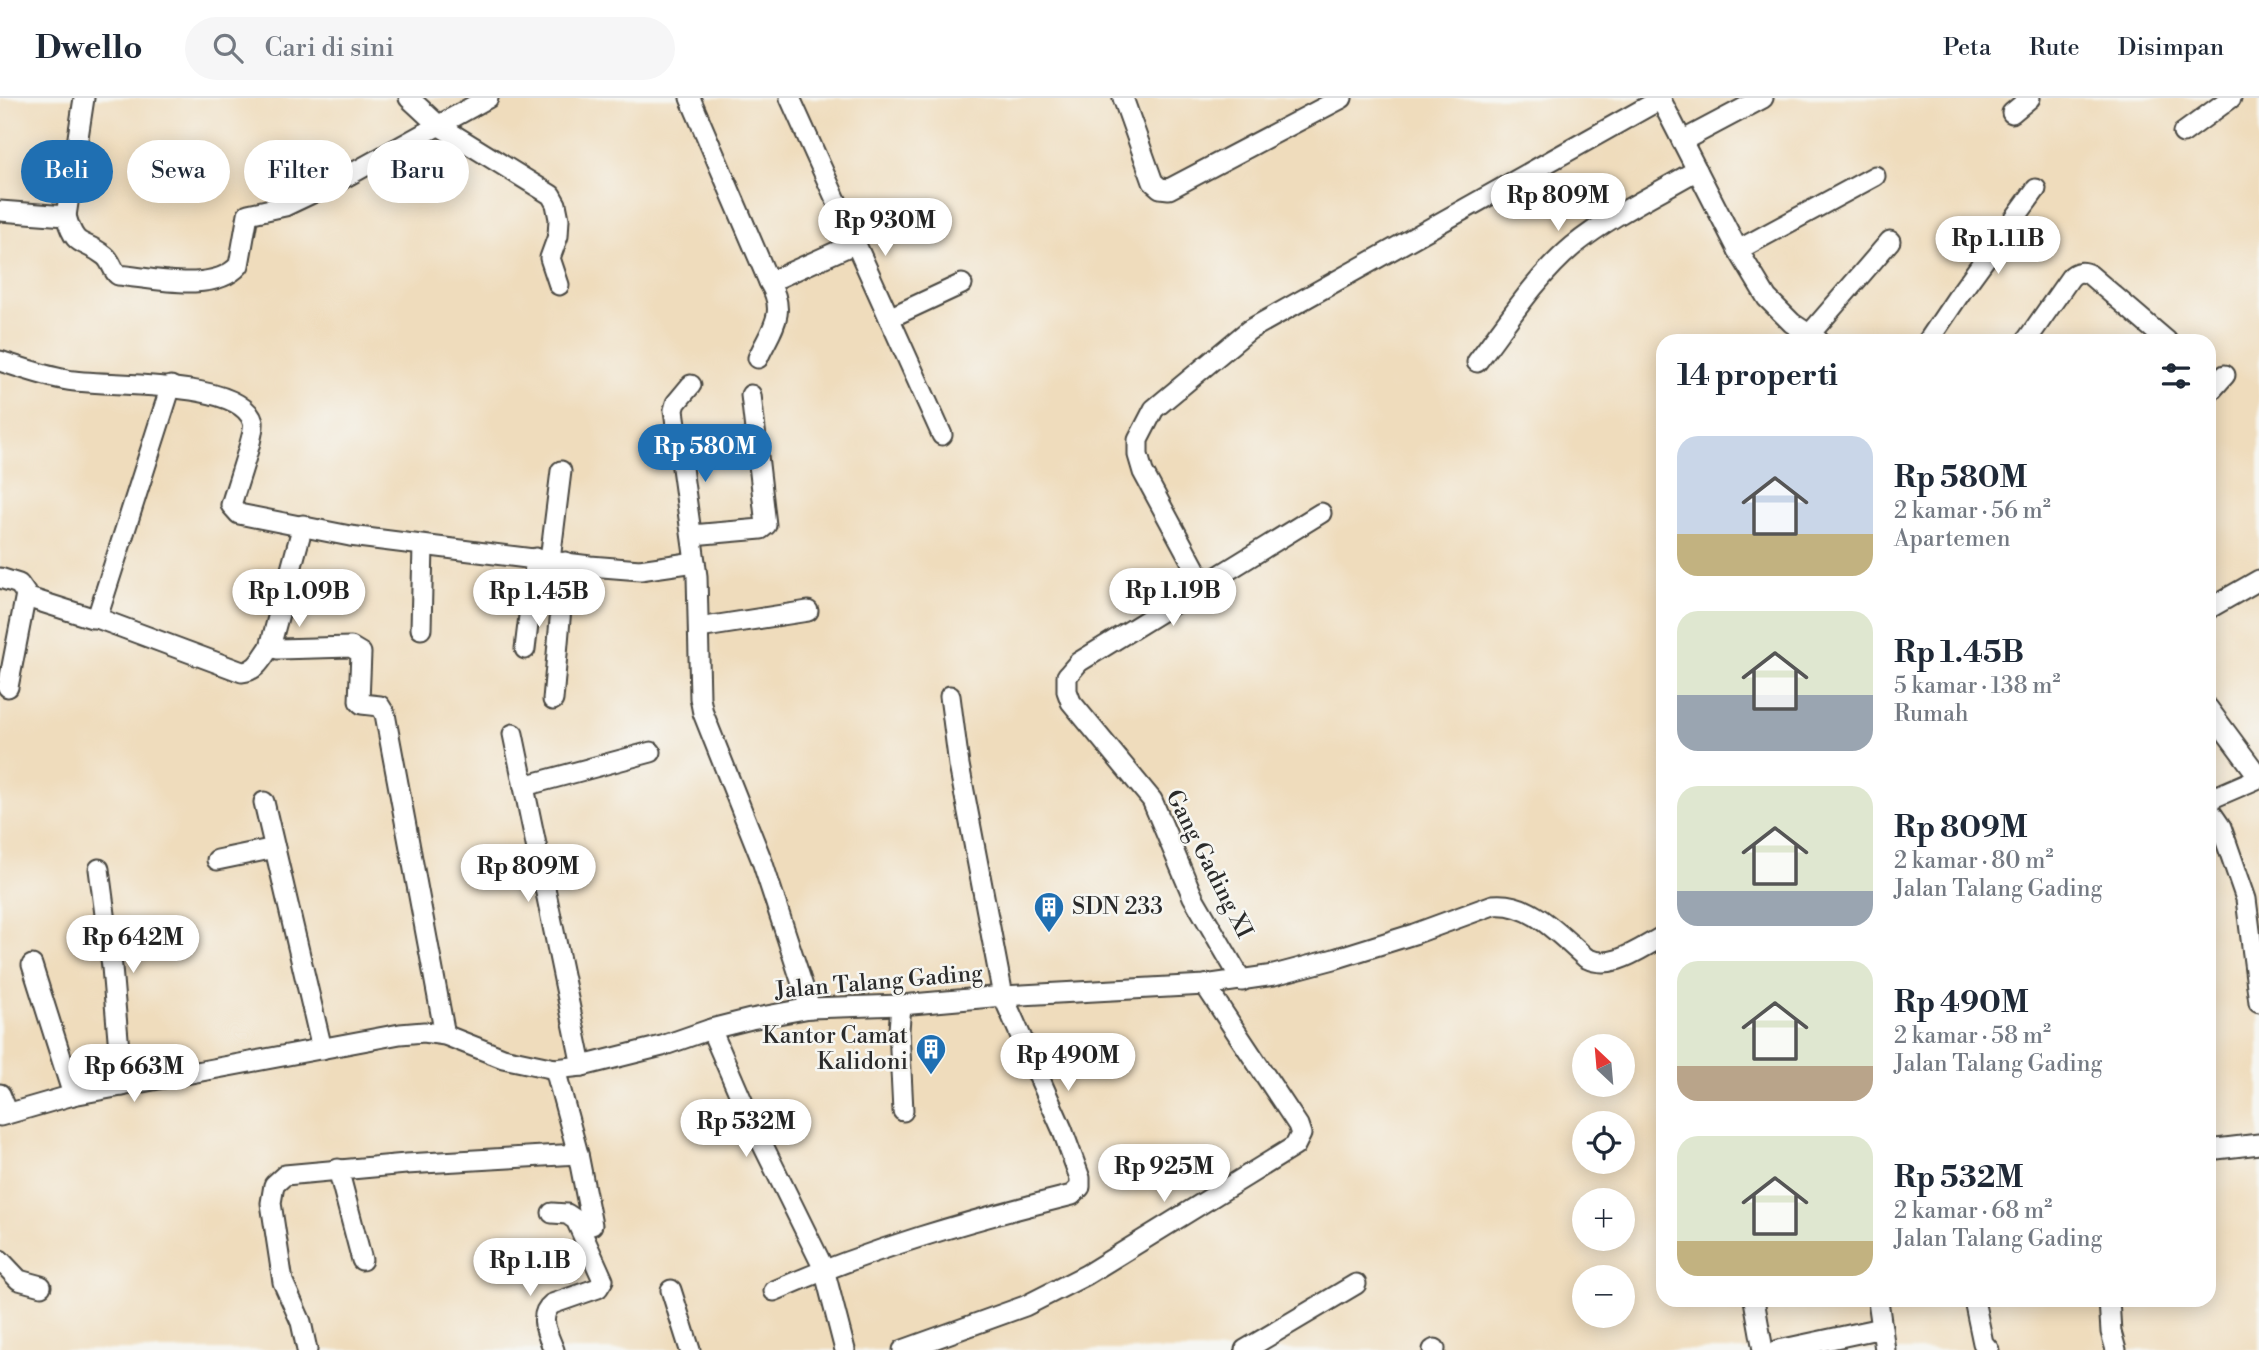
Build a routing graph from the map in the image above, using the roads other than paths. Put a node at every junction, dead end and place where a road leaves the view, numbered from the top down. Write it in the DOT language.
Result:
graph roads {
  1 [pos="84,98"];
  2 [pos="409,98"];
  3 [pos="488,98"];
  4 [pos="690,98"];
  5 [pos="790,98"];
  6 [pos="1342,98"];
  7 [pos="1763,98"];
  8 [pos="2030,98"];
  9 [pos="2231,98"];
  10 [pos="1661,99"];
  11 [pos="1130,101"];
  12 [pos="2012,113"];
  13 [pos="438,125"];
  14 [pos="2183,133"];
  15 [pos="1682,141"];
  16 [pos="1697,170"];
  17 [pos="1875,176"];
  18 [pos="2036,189"];
  19 [pos="0,211"];
  20 [pos="66,216"];
  21 [pos="1890,241"];
  22 [pos="856,243"];
  23 [pos="1738,250"];
  24 [pos="769,282"];
  25 [pos="962,284"];
  26 [pos="559,285"];
  27 [pos="889,318"];
  28 [pos="1808,334"];
  29 [pos="1817,334"];
  30 [pos="1933,334"];
  31 [pos="2031,334"];
  32 [pos="2159,334"];
  33 [pos="758,358"];
  34 [pos="0,361"];
  35 [pos="1477,362"];
  36 [pos="2225,375"];
  37 [pos="691,385"];
  38 [pos="2216,385"];
  39 [pos="171,386"];
  40 [pos="751,395"];
  41 [pos="942,435"];
  42 [pos="561,471"];
  43 [pos="1321,513"];
  44 [pos="303,526"];
  45 [pos="692,535"];
  46 [pos="423,546"];
  47 [pos="550,560"];
  48 [pos="695,562"];
  49 [pos="0,578"];
  50 [pos="2259,580"];
  51 [pos="1203,585"];
  52 [pos="26,597"];
  53 [pos="2216,604"];
  54 [pos="808,611"];
  55 [pos="97,618"];
  56 [pos="699,628"];
  57 [pos="421,629"];
  58 [pos="270,647"];
  59 [pos="525,649"];
  60 [pos="8,687"];
  61 [pos="950,695"];
  62 [pos="553,700"];
  63 [pos="2216,719"];
  64 [pos="513,734"];
  65 [pos="651,752"];
  66 [pos="2259,778"];
  67 [pos="524,786"];
  68 [pos="2216,797"];
  69 [pos="264,802"];
  70 [pos="2216,820"];
  71 [pos="275,848"];
  72 [pos="218,860"];
  73 [pos="99,869"];
  74 [pos="1656,940"];
  75 [pos="32,965"];
  76 [pos="1241,981"];
  77 [pos="1205,985"];
  78 [pos="1003,996"];
  79 [pos="2259,1002"];
  80 [pos="901,1005"];
  81 [pos="810,1008"];
  82 [pos="711,1029"];
  83 [pos="445,1035"];
  84 [pos="322,1049"];
  85 [pos="582,1066"];
  86 [pos="555,1069"];
  87 [pos="122,1086"];
  88 [pos="0,1094"];
  89 [pos="73,1095"];
  90 [pos="903,1111"];
  91 [pos="4,1114"];
  92 [pos="2259,1144"];
  93 [pos="2216,1149"];
  94 [pos="578,1154"];
  95 [pos="338,1169"];
  96 [pos="552,1213"];
  97 [pos="592,1225"];
  98 [pos="362,1260"];
  99 [pos="0,1261"];
  100 [pos="824,1269"];
  101 [pos="1356,1284"];
  102 [pos="41,1286"];
  103 [pos="671,1290"];
  104 [pos="774,1291"];
  105 [pos="1755,1307"];
  106 [pos="1879,1307"];
  107 [pos="1975,1307"];
  108 [pos="2109,1307"];
  109 [pos="1882,1328"];
  110 [pos="307,1350"];
  111 [pos="554,1350"];
  112 [pos="690,1350"];
  113 [pos="845,1350"];
  114 [pos="902,1350"];
  115 [pos="1245,1350"];
  116 [pos="1763,1350"];
  117 [pos="1779,1350"];
  118 [pos="1885,1350"];
  119 [pos="1989,1350"];
  120 [pos="2116,1350"];
  1 -- 20 [label="street"];
  2 -- 13 [label="street"];
  3 -- 13 [label="street"];
  4 -- 24 [label="street"];
  5 -- 22 [label="street"];
  6 -- 11 [label="street"];
  7 -- 15 [label="street"];
  8 -- 12 [label="street"];
  9 -- 14 [label="street"];
  10 -- 15 [label="street"];
  10 -- 51 [label="street"];
  13 -- 20 [label="street"];
  13 -- 26 [label="street"];
  15 -- 16 [label="street"];
  16 -- 23 [label="street"];
  16 -- 35 [label="street"];
  17 -- 23 [label="street"];
  18 -- 30 [label="street"];
  19 -- 20 [label="street"];
  21 -- 29 [label="street"];
  22 -- 24 [label="street"];
  22 -- 27 [label="street"];
  23 -- 28 [label="street"];
  24 -- 33 [label="street"];
  25 -- 27 [label="street"];
  27 -- 41 [label="street"];
  31 -- 32 [label="street"];
  34 -- 39 [label="street"];
  36 -- 38 [label="street"];
  37 -- 45 [label="street"];
  39 -- 44 [label="street"];
  39 -- 55 [label="street"];
  40 -- 45 [label="street"];
  42 -- 47 [label="street"];
  43 -- 51 [label="street, Gang Gading XI"];
  44 -- 46 [label="street"];
  44 -- 58 [label="street"];
  45 -- 48 [label="street"];
  46 -- 47 [label="street"];
  46 -- 57 [label="street"];
  47 -- 48 [label="street"];
  47 -- 59 [label="street"];
  47 -- 62 [label="street"];
  48 -- 56 [label="street"];
  49 -- 52 [label="street"];
  50 -- 53 [label="street"];
  51 -- 76 [label="street, Gang Gading XI"];
  52 -- 55 [label="street"];
  52 -- 60 [label="street"];
  54 -- 56 [label="street"];
  55 -- 58 [label="street"];
  56 -- 81 [label="street"];
  58 -- 83 [label="street"];
  61 -- 78 [label="street"];
  63 -- 66 [label="street"];
  64 -- 67 [label="street"];
  65 -- 67 [label="street"];
  66 -- 68 [label="street"];
  67 -- 85 [label="street"];
  69 -- 71 [label="street"];
  70 -- 79 [label="street"];
  71 -- 72 [label="street"];
  71 -- 84 [label="street"];
  73 -- 87 [label="street"];
  74 -- 76 [label="street, Jalan Talang Gading"];
  75 -- 89 [label="street"];
  76 -- 77 [label="street, Jalan Talang Gading"];
  77 -- 78 [label="street, Jalan Talang Gading"];
  77 -- 114 [label="street"];
  78 -- 80 [label="street, Jalan Talang Gading"];
  78 -- 100 [label="street"];
  80 -- 81 [label="street, Jalan Talang Gading"];
  80 -- 90 [label="street"];
  81 -- 82 [label="street, Jalan Talang Gading"];
  82 -- 85 [label="street, Jalan Talang Gading"];
  82 -- 100 [label="street"];
  83 -- 84 [label="street, Jalan Talang Gading"];
  83 -- 86 [label="street, Jalan Talang Gading"];
  84 -- 87 [label="street, Jalan Talang Gading"];
  85 -- 86 [label="street, Jalan Talang Gading"];
  86 -- 94 [label="street"];
  87 -- 89 [label="street, Jalan Talang Gading"];
  88 -- 91 [label="street"];
  89 -- 91 [label="street, Jalan Talang Gading"];
  92 -- 93 [label="street"];
  94 -- 95 [label="street"];
  94 -- 97 [label="street"];
  95 -- 98 [label="street"];
  95 -- 110 [label="street"];
  96 -- 111 [label="street"];
  99 -- 102 [label="street"];
  100 -- 104 [label="street"];
  100 -- 113 [label="street"];
  101 -- 115 [label="street"];
  103 -- 112 [label="street"];
  105 -- 116 [label="street"];
  106 -- 109 [label="street"];
  107 -- 119 [label="street"];
  108 -- 120 [label="street"];
  109 -- 117 [label="street"];
  109 -- 118 [label="street"];
}
